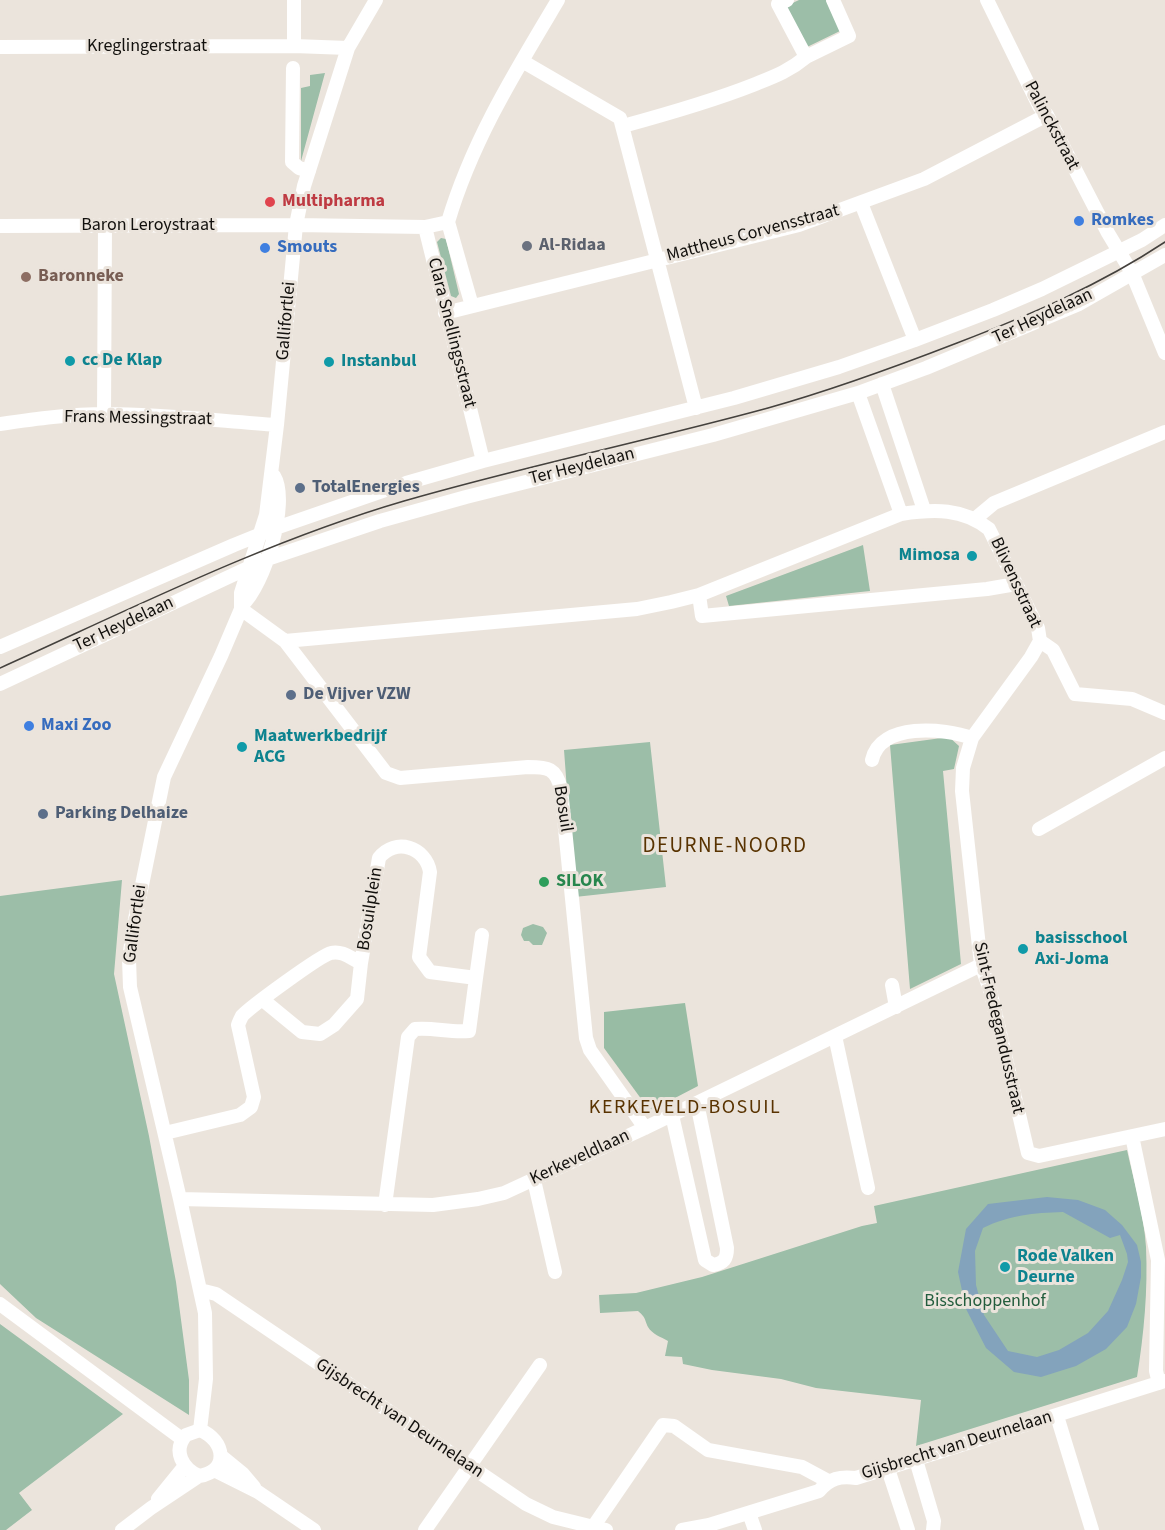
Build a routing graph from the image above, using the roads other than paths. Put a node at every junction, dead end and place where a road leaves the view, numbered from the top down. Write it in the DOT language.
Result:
graph roads {
  1 [pos="294,0"];
  2 [pos="376,0"];
  3 [pos="558,0"];
  4 [pos="787,0"];
  5 [pos="833,0"];
  6 [pos="987,0"];
  7 [pos="294,46"];
  8 [pos="0,47"];
  9 [pos="348,48"];
  10 [pos="806,57"];
  11 [pos="522,61"];
  12 [pos="293,68"];
  13 [pos="1047,115"];
  14 [pos="623,126"];
  15 [pos="309,171"];
  16 [pos="861,203"];
  17 [pos="448,222"];
  18 [pos="296,225"];
  19 [pos="1165,225"];
  20 [pos="0,226"];
  21 [pos="105,226"];
  22 [pos="425,227"];
  23 [pos="1119,252"];
  24 [pos="1165,255"];
  25 [pos="658,260"];
  26 [pos="1132,273"];
  27 [pos="472,306"];
  28 [pos="445,313"];
  29 [pos="915,340"];
  30 [pos="1165,353"];
  31 [pos="882,384"];
  32 [pos="858,393"];
  33 [pos="696,408"];
  34 [pos="104,414"];
  35 [pos="0,424"];
  36 [pos="277,425"];
  37 [pos="1165,432"];
  38 [pos="483,460"];
  39 [pos="272,472"];
  40 [pos="924,510"];
  41 [pos="902,514"];
  42 [pos="976,518"];
  43 [pos="276,528"];
  44 [pos="260,535"];
  45 [pos="267,560"];
  46 [pos="249,567"];
  47 [pos="1016,584"];
  48 [pos="699,595"];
  49 [pos="241,607"];
  50 [pos="285,641"];
  51 [pos="1040,641"];
  52 [pos="0,647"];
  53 [pos="0,684"];
  54 [pos="1165,713"];
  55 [pos="972,738"];
  56 [pos="1165,758"];
  57 [pos="872,760"];
  58 [pos="1039,830"];
  59 [pos="483,935"];
  60 [pos="362,963"];
  61 [pos="981,965"];
  62 [pos="476,978"];
  63 [pos="892,985"];
  64 [pos="263,999"];
  65 [pos="896,1007"];
  66 [pos="835,1036"];
  67 [pos="697,1103"];
  68 [pos="672,1115"];
  69 [pos="645,1128"];
  70 [pos="1165,1129"];
  71 [pos="165,1133"];
  72 [pos="1132,1136"];
  73 [pos="534,1180"];
  74 [pos="868,1188"];
  75 [pos="180,1200"];
  76 [pos="385,1205"];
  77 [pos="555,1272"];
  78 [pos="200,1290"];
  79 [pos="0,1304"];
  80 [pos="540,1365"];
  81 [pos="1162,1382"];
  82 [pos="1057,1416"];
  83 [pos="200,1430"];
  84 [pos="182,1439"];
  85 [pos="221,1456"];
  86 [pos="916,1460"];
  87 [pos="184,1467"];
  88 [pos="469,1468"];
  89 [pos="888,1469"];
  90 [pos="216,1471"];
  91 [pos="199,1476"];
  92 [pos="828,1481"];
  93 [pos="258,1492"];
  94 [pos="151,1508"];
  95 [pos="749,1513"];
  96 [pos="596,1529"];
  97 [pos="122,1530"];
  98 [pos="314,1530"];
  99 [pos="425,1530"];
  100 [pos="682,1530"];
  101 [pos="755,1530"];
  102 [pos="908,1530"];
  103 [pos="933,1530"];
  104 [pos="1092,1530"];
  1 -- 7 [label="street"];
  2 -- 9 [label="street, Gallifortlei"];
  3 -- 11 [label="street"];
  4 -- 10 [label="street"];
  5 -- 10 [label="street"];
  6 -- 13 [label="street, Palinckstraat"];
  7 -- 8 [label="street, Kreglingerstraat"];
  7 -- 9 [label="street"];
  9 -- 15 [label="street, Gallifortlei"];
  10 -- 14 [label="street"];
  11 -- 14 [label="street"];
  11 -- 17 [label="street"];
  12 -- 15 [label="street"];
  13 -- 16 [label="street, Mattheus Corvensstraat"];
  13 -- 23 [label="street, Palinckstraat"];
  14 -- 25 [label="street"];
  15 -- 18 [label="street, Gallifortlei"];
  16 -- 25 [label="street, Mattheus Corvensstraat"];
  16 -- 29 [label="street"];
  17 -- 22 [label="street"];
  17 -- 27 [label="street, Clara Snellingsstraat"];
  18 -- 21 [label="street, Baron Leroystraat"];
  18 -- 22 [label="street, Baron Leroystraat"];
  18 -- 36 [label="street, Gallifortlei"];
  19 -- 23 [label="street, Ter Heydelaan"];
  20 -- 21 [label="street, Baron Leroystraat"];
  21 -- 34 [label="street"];
  22 -- 28 [label="street, Clara Snellingsstraat"];
  23 -- 26 [label="street, Palinckstraat"];
  23 -- 29 [label="street, Ter Heydelaan"];
  24 -- 26 [label="street, Ter Heydelaan"];
  25 -- 27 [label="street, Mattheus Corvensstraat"];
  25 -- 33 [label="street"];
  26 -- 30 [label="street, Palinckstraat"];
  26 -- 31 [label="street, Ter Heydelaan"];
  27 -- 28 [label="street, Mattheus Corvensstraat"];
  28 -- 38 [label="street, Clara Snellingsstraat"];
  29 -- 33 [label="street, Ter Heydelaan"];
  31 -- 32 [label="street, Ter Heydelaan"];
  31 -- 40 [label="street"];
  32 -- 41 [label="street"];
  32 -- 45 [label="street, Ter Heydelaan"];
  33 -- 38 [label="street, Ter Heydelaan"];
  34 -- 35 [label="street, Frans Messingstraat"];
  34 -- 36 [label="street, Frans Messingstraat"];
  36 -- 39 [label="street, Gallifortlei"];
  37 -- 42 [label="street"];
  38 -- 43 [label="street, Ter Heydelaan"];
  39 -- 43 [label="street, Gallifortlei"];
  39 -- 44 [label="street, Gallifortlei"];
  40 -- 41 [label="street"];
  40 -- 42 [label="street"];
  41 -- 48 [label="street"];
  42 -- 47 [label="street, Blivensstraat"];
  43 -- 44 [label="street, Ter Heydelaan"];
  43 -- 45 [label="street, Gallifortlei"];
  44 -- 46 [label="street, Gallifortlei"];
  44 -- 52 [label="street, Ter Heydelaan"];
  45 -- 46 [label="street, Ter Heydelaan"];
  45 -- 49 [label="street, Gallifortlei"];
  46 -- 49 [label="street, Gallifortlei"];
  46 -- 53 [label="street, Ter Heydelaan"];
  47 -- 48 [label="street"];
  47 -- 51 [label="street, Blivensstraat"];
  48 -- 50 [label="street"];
  49 -- 50 [label="street, Bosuil"];
  49 -- 71 [label="street, Gallifortlei"];
  50 -- 69 [label="street, Bosuil"];
  51 -- 54 [label="street, Blivensstraat"];
  51 -- 55 [label="street, Sint-Fredegandusstraat"];
  55 -- 57 [label="street"];
  55 -- 61 [label="street, Sint-Fredegandusstraat"];
  56 -- 58 [label="street"];
  59 -- 62 [label="street"];
  60 -- 62 [label="street, Bosuilplein"];
  60 -- 64 [label="street, Bosuilplein"];
  60 -- 64 [label="street, Bosuilplein"];
  61 -- 65 [label="street, Kerkeveldlaan"];
  61 -- 72 [label="street, Sint-Fredegandusstraat"];
  62 -- 76 [label="street"];
  63 -- 65 [label="street"];
  64 -- 71 [label="street, Bosuilplein"];
  65 -- 66 [label="street, Kerkeveldlaan"];
  66 -- 67 [label="street, Kerkeveldlaan"];
  66 -- 74 [label="street"];
  67 -- 68 [label="street, Kerkeveldlaan"];
  67 -- 68 [label="street"];
  68 -- 69 [label="street, Kerkeveldlaan"];
  69 -- 73 [label="street, Kerkeveldlaan"];
  70 -- 72 [label="street, Sint-Fredegandusstraat"];
  71 -- 75 [label="street, Gallifortlei"];
  72 -- 81 [label="street"];
  73 -- 76 [label="street, Kerkeveldlaan"];
  73 -- 77 [label="street"];
  75 -- 76 [label="street, Kerkeveldlaan"];
  75 -- 78 [label="street, Gallifortlei"];
  78 -- 83 [label="street, Gallifortlei"];
  78 -- 88 [label="street, Gijsbrecht van Deurnelaan"];
  79 -- 84 [label="street"];
  80 -- 88 [label="street"];
  81 -- 82 [label="street, Gijsbrecht van Deurnelaan"];
  82 -- 86 [label="street, Gijsbrecht van Deurnelaan"];
  82 -- 104 [label="street"];
  83 -- 84 [label="street"];
  83 -- 85 [label="street"];
  84 -- 87 [label="street"];
  85 -- 90 [label="street"];
  85 -- 93 [label="street"];
  86 -- 89 [label="street, Gijsbrecht van Deurnelaan"];
  86 -- 103 [label="street"];
  87 -- 91 [label="street"];
  87 -- 94 [label="street"];
  88 -- 96 [label="street, Gijsbrecht van Deurnelaan"];
  88 -- 99 [label="street"];
  89 -- 92 [label="street, Gijsbrecht van Deurnelaan"];
  89 -- 102 [label="street"];
  90 -- 91 [label="street"];
  90 -- 93 [label="street"];
  91 -- 94 [label="street"];
  92 -- 95 [label="street, Gijsbrecht van Deurnelaan"];
  92 -- 96 [label="street"];
  93 -- 98 [label="street"];
  94 -- 97 [label="street"];
  95 -- 100 [label="street, Gijsbrecht van Deurnelaan"];
  95 -- 101 [label="street"];
}
